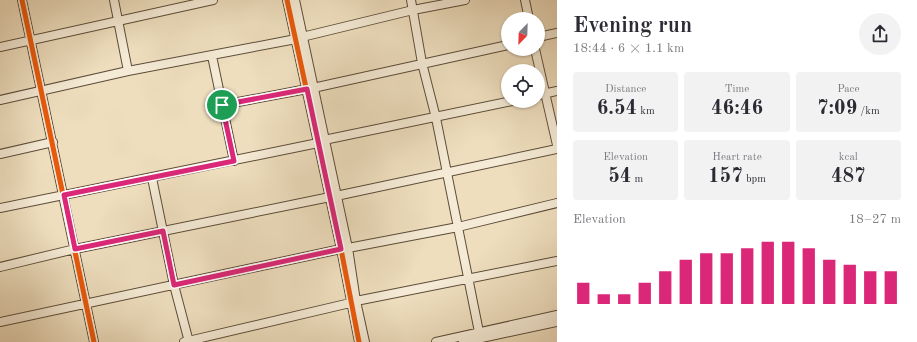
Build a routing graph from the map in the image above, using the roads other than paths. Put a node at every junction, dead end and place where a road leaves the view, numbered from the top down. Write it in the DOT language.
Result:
graph roads {
  1 [pos="22,0"];
  2 [pos="114,0"];
  3 [pos="213,0"];
  4 [pos="287,0"];
  5 [pos="294,0"];
  6 [pos="411,0"];
  7 [pos="465,0"];
  8 [pos="525,0"];
  9 [pos="413,10"];
  10 [pos="528,12"];
  11 [pos="119,20"];
  12 [pos="557,33"];
  13 [pos="545,36"];
  14 [pos="299,38"];
  15 [pos="31,40"];
  16 [pos="501,46"];
  17 [pos="0,47"];
  18 [pos="212,56"];
  19 [pos="538,56"];
  20 [pos="422,63"];
  21 [pos="128,72"];
  22 [pos="310,88"];
  23 [pos="42,90"];
  24 [pos="557,91"];
  25 [pos="547,93"];
  26 [pos="0,100"];
  27 [pos="501,103"];
  28 [pos="222,105"];
  29 [pos="436,118"];
  30 [pos="321,141"];
  31 [pos="53,142"];
  32 [pos="557,145"];
  33 [pos="557,149"];
  34 [pos="0,154"];
  35 [pos="234,161"];
  36 [pos="446,173"];
  37 [pos="152,178"];
  38 [pos="64,195"];
  39 [pos="333,196"];
  40 [pos="557,203"];
  41 [pos="0,208"];
  42 [pos="458,227"];
  43 [pos="163,231"];
  44 [pos="345,248"];
  45 [pos="75,249"];
  46 [pos="557,261"];
  47 [pos="0,267"];
  48 [pos="469,280"];
  49 [pos="174,285"];
  50 [pos="353,302"];
  51 [pos="85,304"];
  52 [pos="557,315"];
  53 [pos="0,322"];
  54 [pos="557,322"];
  55 [pos="480,338"];
  56 [pos="94,342"];
  57 [pos="187,342"];
  58 [pos="359,342"];
  59 [pos="365,342"];
  60 [pos="436,342"];
  61 [pos="463,342"];
  1 -- 15 [label="street"];
  2 -- 11 [label="street"];
  3 -- 11 [label="street"];
  4 -- 14 [label="street"];
  5 -- 14 [label="street"];
  6 -- 9 [label="street"];
  7 -- 9 [label="street"];
  8 -- 10 [label="street"];
  9 -- 14 [label="street"];
  9 -- 20 [label="street"];
  11 -- 15 [label="street"];
  11 -- 21 [label="street"];
  12 -- 13 [label="street"];
  14 -- 18 [label="street"];
  14 -- 22 [label="street"];
  15 -- 17 [label="street"];
  15 -- 23 [label="street"];
  16 -- 20 [label="street"];
  18 -- 21 [label="street"];
  18 -- 28 [label="street"];
  19 -- 25 [label="street"];
  20 -- 22 [label="street"];
  20 -- 29 [label="street"];
  21 -- 23 [label="street"];
  22 -- 28 [label="street"];
  22 -- 30 [label="street"];
  23 -- 26 [label="street"];
  23 -- 31 [label="street"];
  24 -- 25 [label="street"];
  25 -- 32 [label="street"];
  27 -- 29 [label="street"];
  28 -- 35 [label="street"];
  29 -- 30 [label="street"];
  29 -- 36 [label="street"];
  30 -- 35 [label="street"];
  30 -- 39 [label="street"];
  31 -- 34 [label="street"];
  31 -- 38 [label="street"];
  33 -- 36 [label="street"];
  35 -- 37 [label="street"];
  36 -- 39 [label="street"];
  36 -- 42 [label="street"];
  37 -- 38 [label="street"];
  37 -- 43 [label="street"];
  38 -- 41 [label="street"];
  38 -- 45 [label="street"];
  39 -- 43 [label="street"];
  39 -- 44 [label="street"];
  40 -- 42 [label="street"];
  42 -- 44 [label="street"];
  42 -- 48 [label="street"];
  43 -- 45 [label="street"];
  43 -- 49 [label="street"];
  44 -- 49 [label="street"];
  44 -- 50 [label="street"];
  45 -- 47 [label="street"];
  45 -- 51 [label="street"];
  46 -- 48 [label="street"];
  48 -- 50 [label="street"];
  48 -- 55 [label="street"];
  49 -- 51 [label="street"];
  49 -- 57 [label="street"];
  50 -- 57 [label="street"];
  50 -- 58 [label="street"];
  50 -- 59 [label="street"];
  51 -- 53 [label="street"];
  51 -- 56 [label="street"];
  52 -- 55 [label="street"];
  54 -- 55 [label="street"];
  55 -- 60 [label="street"];
  55 -- 61 [label="street"];
}
